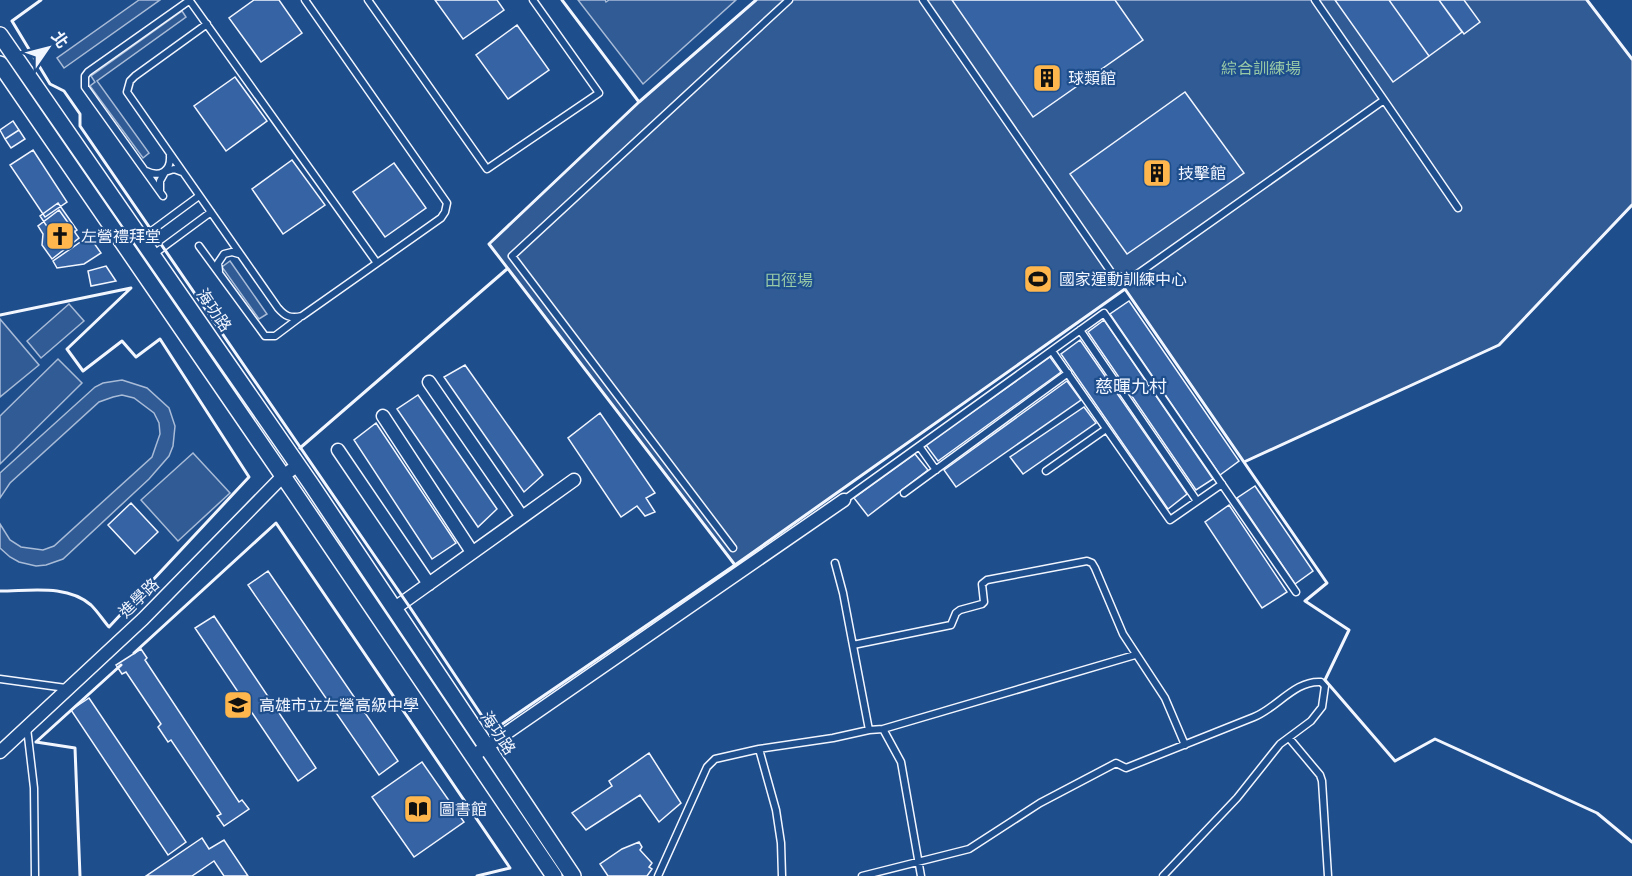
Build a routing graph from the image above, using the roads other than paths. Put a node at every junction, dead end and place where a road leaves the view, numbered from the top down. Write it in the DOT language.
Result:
graph roads {
  1 [pos="190,0"];
  2 [pos="304,0"];
  3 [pos="368,0"];
  4 [pos="533,0"];
  5 [pos="789,0"];
  6 [pos="923,0"];
  7 [pos="1315,0"];
  8 [pos="207,24"];
  9 [pos="0,35"];
  10 [pos="0,64"];
  11 [pos="1384,100"];
  12 [pos="170,155"];
  13 [pos="146,171"];
  14 [pos="165,172"];
  15 [pos="182,172"];
  16 [pos="199,196"];
  17 [pos="1458,208"];
  18 [pos="210,213"];
  19 [pos="142,238"];
  20 [pos="229,238"];
  21 [pos="199,246"];
  22 [pos="153,254"];
  23 [pos="205,254"];
  24 [pos="224,254"];
  25 [pos="240,254"];
  26 [pos="377,263"];
  27 [pos="219,274"];
  28 [pos="278,308"];
  29 [pos="302,316"];
  30 [pos="282,330"];
  31 [pos="1080,330"];
  32 [pos="1052,351"];
  33 [pos="1068,373"];
  34 [pos="429,382"];
  35 [pos="383,416"];
  36 [pos="1106,429"];
  37 [pos="919,446"];
  38 [pos="338,450"];
  39 [pos="298,465"];
  40 [pos="936,470"];
  41 [pos="1046,471"];
  42 [pos="283,476"];
  43 [pos="574,480"];
  44 [pos="1222,484"];
  45 [pos="904,493"];
  46 [pos="844,500"];
  47 [pos="1197,501"];
  48 [pos="522,517"];
  49 [pos="733,548"];
  50 [pos="472,552"];
  51 [pos="836,562"];
  52 [pos="429,584"];
  53 [pos="1296,592"];
  54 [pos="395,608"];
  55 [pos="380,619"];
  56 [pos="853,645"];
  57 [pos="1135,655"];
  58 [pos="0,680"];
  59 [pos="67,688"];
  60 [pos="27,728"];
  61 [pos="869,729"];
  62 [pos="883,729"];
  63 [pos="1288,738"];
  64 [pos="1185,745"];
  65 [pos="759,749"];
  66 [pos="0,752"];
  67 [pos="479,752"];
  68 [pos="919,863"];
  69 [pos="35,876"];
  70 [pos="554,876"];
  71 [pos="573,876"];
  72 [pos="658,876"];
  73 [pos="782,876"];
  74 [pos="862,876"];
  75 [pos="921,876"];
  76 [pos="1163,876"];
  77 [pos="1328,876"];
  1 -- 8 [label="lane"];
  1 -- 13 [label="lane"];
  2 -- 26 [label="lane"];
  3 -- 4 [label="lane"];
  5 -- 49 [label="lane"];
  6 -- 11 [label="lane"];
  7 -- 11 [label="lane"];
  8 -- 12 [label="lane"];
  8 -- 26 [label="lane"];
  9 -- 19 [label="street, 海功路"];
  10 -- 42 [label="street, 海功路"];
  11 -- 17 [label="lane"];
  12 -- 14 [label="lane"];
  12 -- 15 [label="lane"];
  13 -- 14 [label="lane"];
  13 -- 14 [label="lane"];
  14 -- 15 [label="lane"];
  15 -- 16 [label="lane"];
  16 -- 18 [label="lane"];
  16 -- 19 [label="lane"];
  18 -- 20 [label="lane"];
  18 -- 22 [label="lane"];
  19 -- 22 [label="street, 海功路"];
  20 -- 24 [label="lane"];
  20 -- 25 [label="lane"];
  21 -- 23 [label="lane"];
  22 -- 39 [label="street, 海功路"];
  23 -- 24 [label="lane"];
  23 -- 27 [label="lane"];
  24 -- 25 [label="lane"];
  24 -- 27 [label="lane"];
  25 -- 28 [label="lane"];
  26 -- 29 [label="lane"];
  27 -- 30 [label="lane"];
  28 -- 29 [label="lane"];
  28 -- 30 [label="lane"];
  29 -- 30 [label="lane"];
  31 -- 32 [label="lane"];
  31 -- 44 [label="lane"];
  31 -- 47 [label="lane"];
  32 -- 33 [label="lane"];
  32 -- 37 [label="lane"];
  33 -- 36 [label="lane"];
  33 -- 40 [label="lane"];
  34 -- 48 [label="street"];
  35 -- 50 [label="street"];
  36 -- 41 [label="lane"];
  36 -- 47 [label="lane"];
  37 -- 40 [label="lane"];
  37 -- 46 [label="lane"];
  38 -- 52 [label="street"];
  39 -- 42 [label="street, 進學路"];
  39 -- 54 [label="street, 海功路"];
  40 -- 45 [label="lane"];
  42 -- 55 [label="street, 海功路"];
  42 -- 59 [label="street, 進學路"];
  43 -- 48 [label="street"];
  44 -- 47 [label="lane"];
  44 -- 53 [label="lane"];
  46 -- 67 [label="street"];
  48 -- 50 [label="street"];
  50 -- 52 [label="street"];
  51 -- 56 [label="lane"];
  52 -- 54 [label="street"];
  54 -- 55 [label="street"];
  54 -- 67 [label="street, 海功路"];
  55 -- 67 [label="street, 海功路"];
  56 -- 57 [label="lane"];
  56 -- 61 [label="lane"];
  57 -- 62 [label="lane"];
  57 -- 64 [label="lane"];
  58 -- 59 [label="lane"];
  59 -- 60 [label="street, 進學路"];
  60 -- 66 [label="street, 進學路"];
  60 -- 69 [label="lane"];
  61 -- 62 [label="lane"];
  61 -- 65 [label="lane"];
  62 -- 68 [label="lane"];
  63 -- 64 [label="lane"];
  63 -- 76 [label="lane"];
  63 -- 77 [label="lane"];
  64 -- 68 [label="lane"];
  65 -- 72 [label="lane"];
  65 -- 73 [label="lane"];
  67 -- 70 [label="street, 海功路"];
  67 -- 71 [label="street, 海功路"];
  68 -- 74 [label="lane"];
  68 -- 75 [label="lane"];
}
